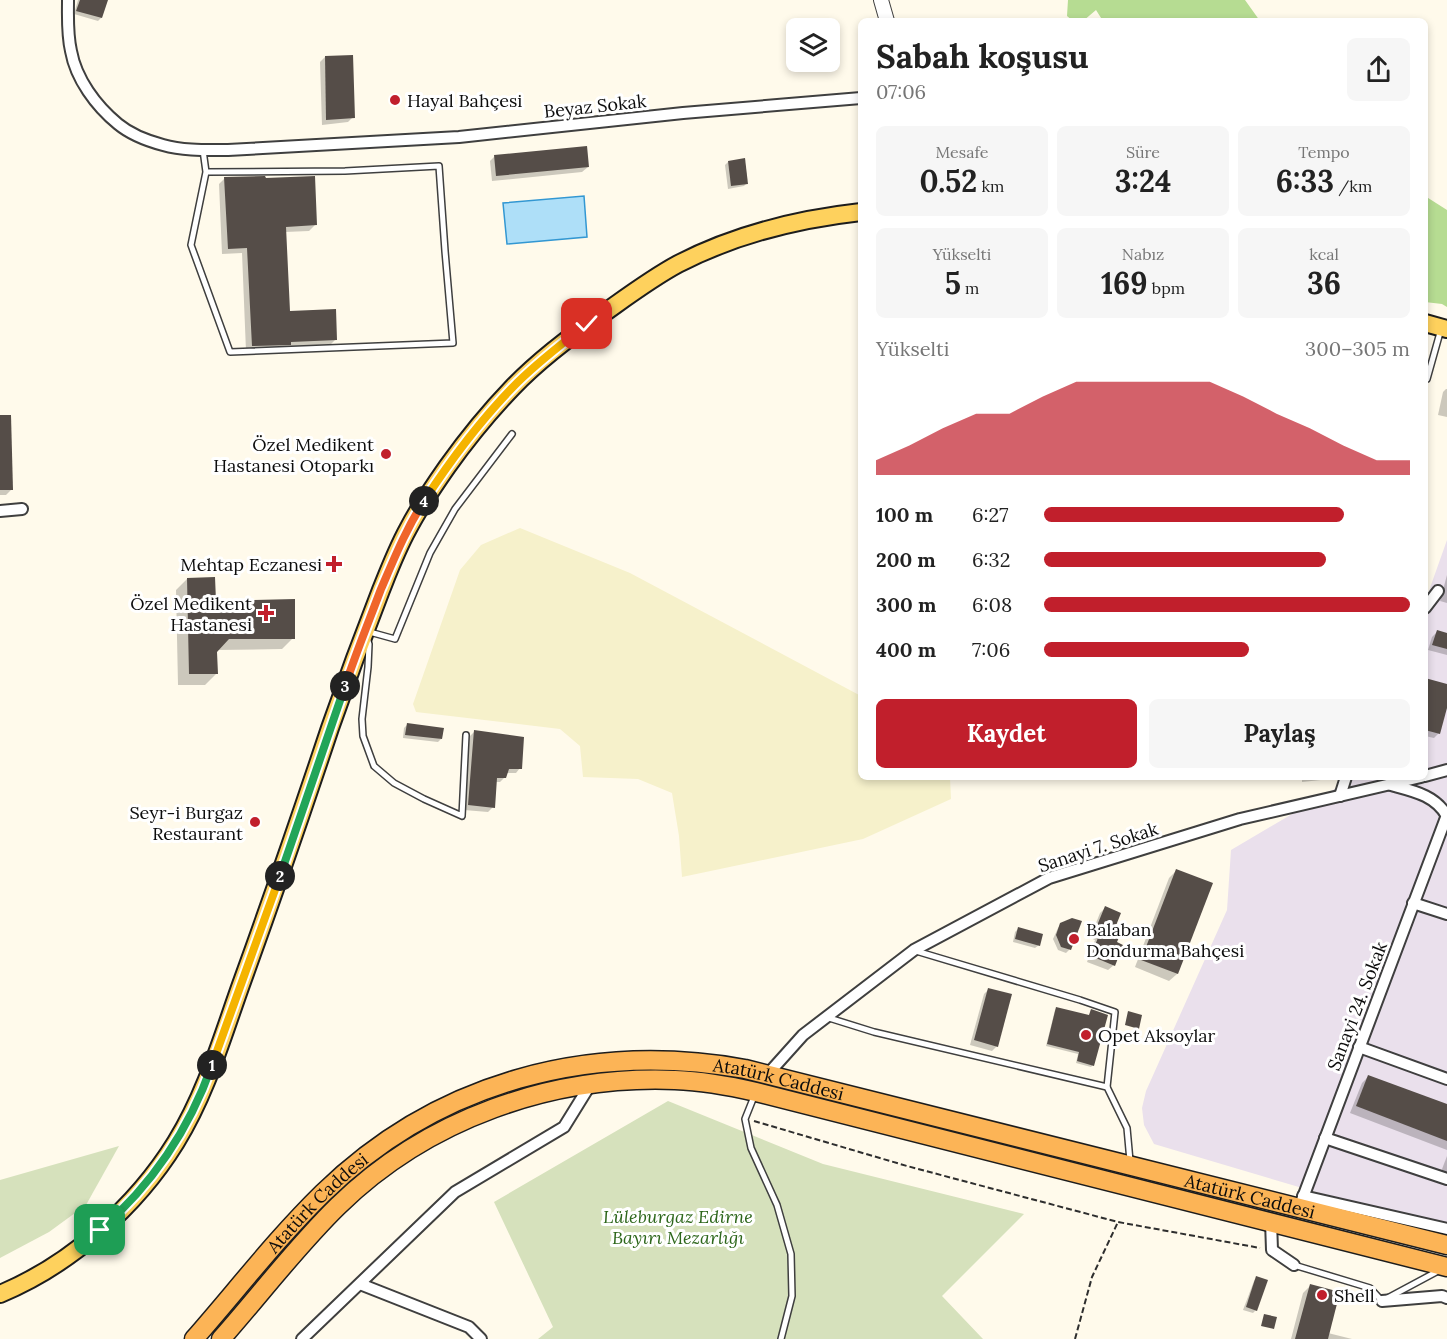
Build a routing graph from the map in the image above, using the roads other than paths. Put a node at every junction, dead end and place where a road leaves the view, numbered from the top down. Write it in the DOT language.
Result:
graph roads {
  1 [pos="68,0"];
  2 [pos="881,0"];
  3 [pos="886,18"];
  4 [pos="858,98"];
  5 [pos="203,150"];
  6 [pos="206,172"];
  7 [pos="858,212"];
  8 [pos="1438,327"];
  9 [pos="1428,374"];
  10 [pos="512,434"];
  11 [pos="22,509"];
  12 [pos="0,511"];
  13 [pos="1438,591"];
  14 [pos="1428,604"];
  15 [pos="365,631"];
  16 [pos="466,735"];
  17 [pos="1447,770"];
  18 [pos="1428,775"];
  19 [pos="1345,780"];
  20 [pos="1408,780"];
  21 [pos="1389,785"];
  22 [pos="1340,796"];
  23 [pos="1446,819"];
  24 [pos="1413,903"];
  25 [pos="1447,914"];
  26 [pos="914,950"];
  27 [pos="826,1017"];
  28 [pos="1359,1047"];
  29 [pos="768,1074"];
  30 [pos="1447,1079"];
  31 [pos="590,1085"];
  32 [pos="1107,1087"];
  33 [pos="756,1092"];
  34 [pos="1324,1138"];
  35 [pos="1130,1166"];
  36 [pos="1447,1179"];
  37 [pos="1301,1202"];
  38 [pos="1271,1221"];
  39 [pos="1447,1229"];
  40 [pos="1447,1245"];
  41 [pos="1294,1265"];
  42 [pos="1446,1267"];
  43 [pos="360,1284"];
  44 [pos="0,1294"];
  45 [pos="1447,1298"];
  46 [pos="1382,1301"];
  47 [pos="194,1339"];
  48 [pos="220,1339"];
  49 [pos="302,1339"];
  50 [pos="481,1339"];
  51 [pos="781,1339"];
  1 -- 5 [label="street, Beyaz Sokak"];
  2 -- 3 [label="street"];
  4 -- 5 [label="street, Beyaz Sokak"];
  5 -- 6 [label="lane"];
  6 -- 6 [label="lane"];
  7 -- 15 [label="main road"];
  8 -- 9 [label="lane"];
  10 -- 15 [label="lane"];
  11 -- 12 [label="street"];
  13 -- 14 [label="street"];
  15 -- 16 [label="lane"];
  15 -- 44 [label="main road"];
  17 -- 18 [label="street, Sanayi 7. Sokak"];
  19 -- 22 [label="street"];
  20 -- 21 [label="street, Sanayi 7. Sokak"];
  21 -- 22 [label="street, Sanayi 7. Sokak"];
  21 -- 23 [label="street"];
  22 -- 26 [label="street, Sanayi 7. Sokak"];
  23 -- 24 [label="street, Sanayi 24. Sokak"];
  24 -- 25 [label="street"];
  24 -- 28 [label="street, Sanayi 24. Sokak"];
  26 -- 27 [label="street, Sanayi 7. Sokak"];
  26 -- 32 [label="lane"];
  27 -- 29 [label="street, Sanayi 7. Sokak"];
  27 -- 32 [label="lane"];
  28 -- 30 [label="street"];
  28 -- 34 [label="street, Sanayi 24. Sokak"];
  29 -- 35 [label="highway, Atatürk Caddesi"];
  29 -- 47 [label="highway, Atatürk Caddesi"];
  31 -- 33 [label="highway, Atatürk Caddesi"];
  31 -- 43 [label="street"];
  31 -- 48 [label="highway, Atatürk Caddesi"];
  32 -- 35 [label="lane"];
  33 -- 38 [label="highway, Atatürk Caddesi"];
  33 -- 51 [label="lane"];
  34 -- 36 [label="street"];
  34 -- 37 [label="street, Sanayi 24. Sokak"];
  35 -- 37 [label="highway, Atatürk Caddesi"];
  37 -- 39 [label="street"];
  37 -- 40 [label="highway, Atatürk Caddesi"];
  38 -- 41 [label="street"];
  38 -- 42 [label="highway, Atatürk Caddesi"];
  41 -- 46 [label="lane"];
  42 -- 46 [label="lane"];
  43 -- 49 [label="street"];
  43 -- 50 [label="street"];
  45 -- 46 [label="street"];
}
